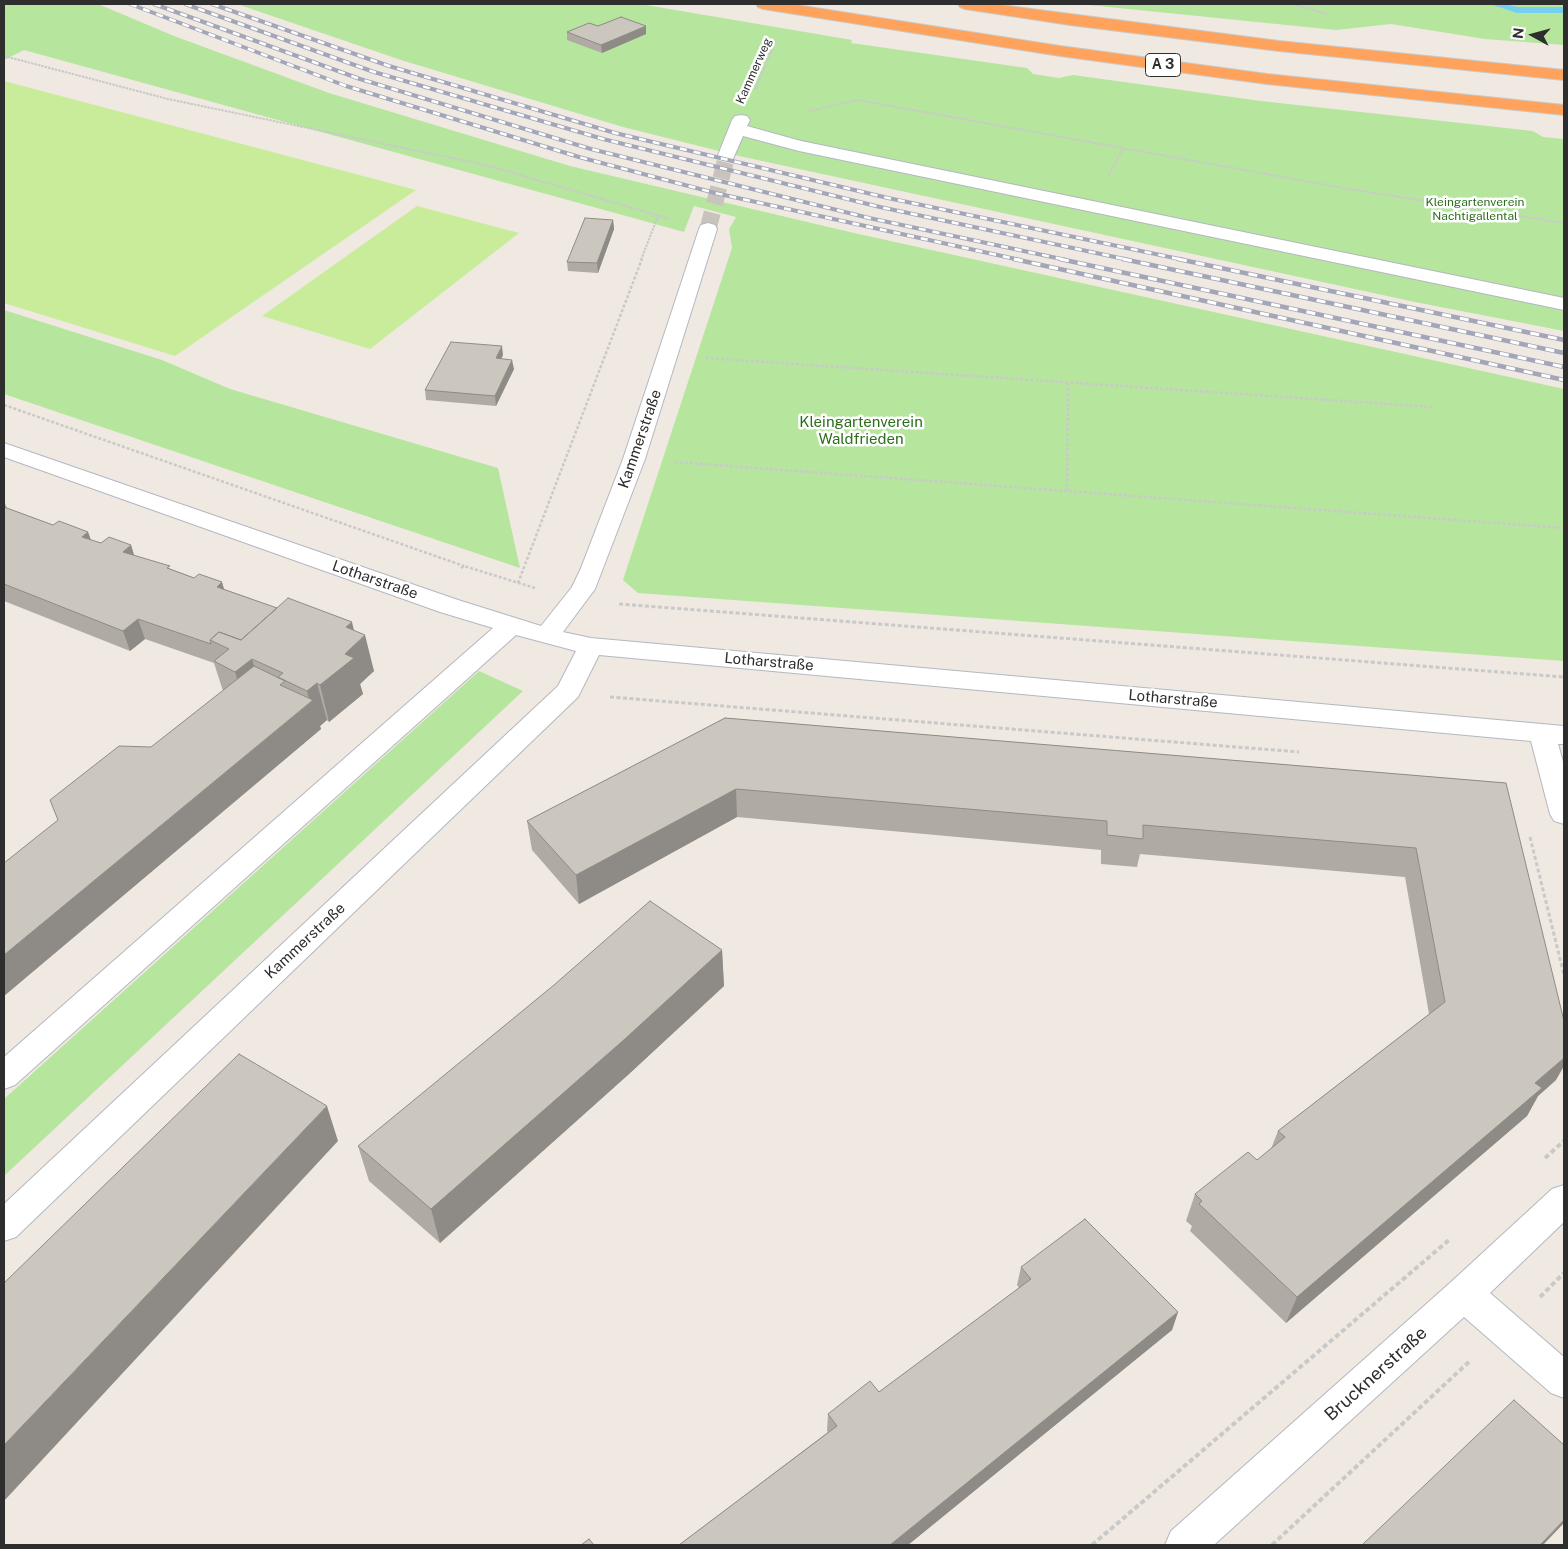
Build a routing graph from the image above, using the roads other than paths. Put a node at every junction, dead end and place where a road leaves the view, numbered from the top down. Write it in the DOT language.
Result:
graph roads {
  1 [pos="763,4"];
  2 [pos="965,4"];
  3 [pos="1564,75"];
  4 [pos="1564,110"];
  5 [pos="727,155"];
  6 [pos="708,229"];
  7 [pos="1564,304"];
  8 [pos="4,450"];
  9 [pos="512,626"];
  10 [pos="546,636"];
  11 [pos="591,646"];
  12 [pos="1553,734"];
  13 [pos="1564,814"];
  14 [pos="4,1076"];
  15 [pos="1564,1200"];
  16 [pos="4,1226"];
  17 [pos="1464,1294"];
  18 [pos="1564,1380"];
  19 [pos="1185,1545"];
  1 -- 4 [label="highway, A 3"];
  2 -- 3 [label="highway, A 3"];
  5 -- 7 [label="street"];
  6 -- 10 [label="street, Kammerstraße"];
  8 -- 9 [label="street, Lotharstraße"];
  9 -- 10 [label="street, Lotharstraße"];
  9 -- 14 [label="street"];
  10 -- 11 [label="street, Lotharstraße"];
  11 -- 12 [label="street, Lotharstraße"];
  11 -- 16 [label="street, Kammerstraße"];
  12 -- 13 [label="street"];
  15 -- 17 [label="street, Brucknerstraße"];
  17 -- 18 [label="street"];
  17 -- 19 [label="street, Brucknerstraße"];
}
